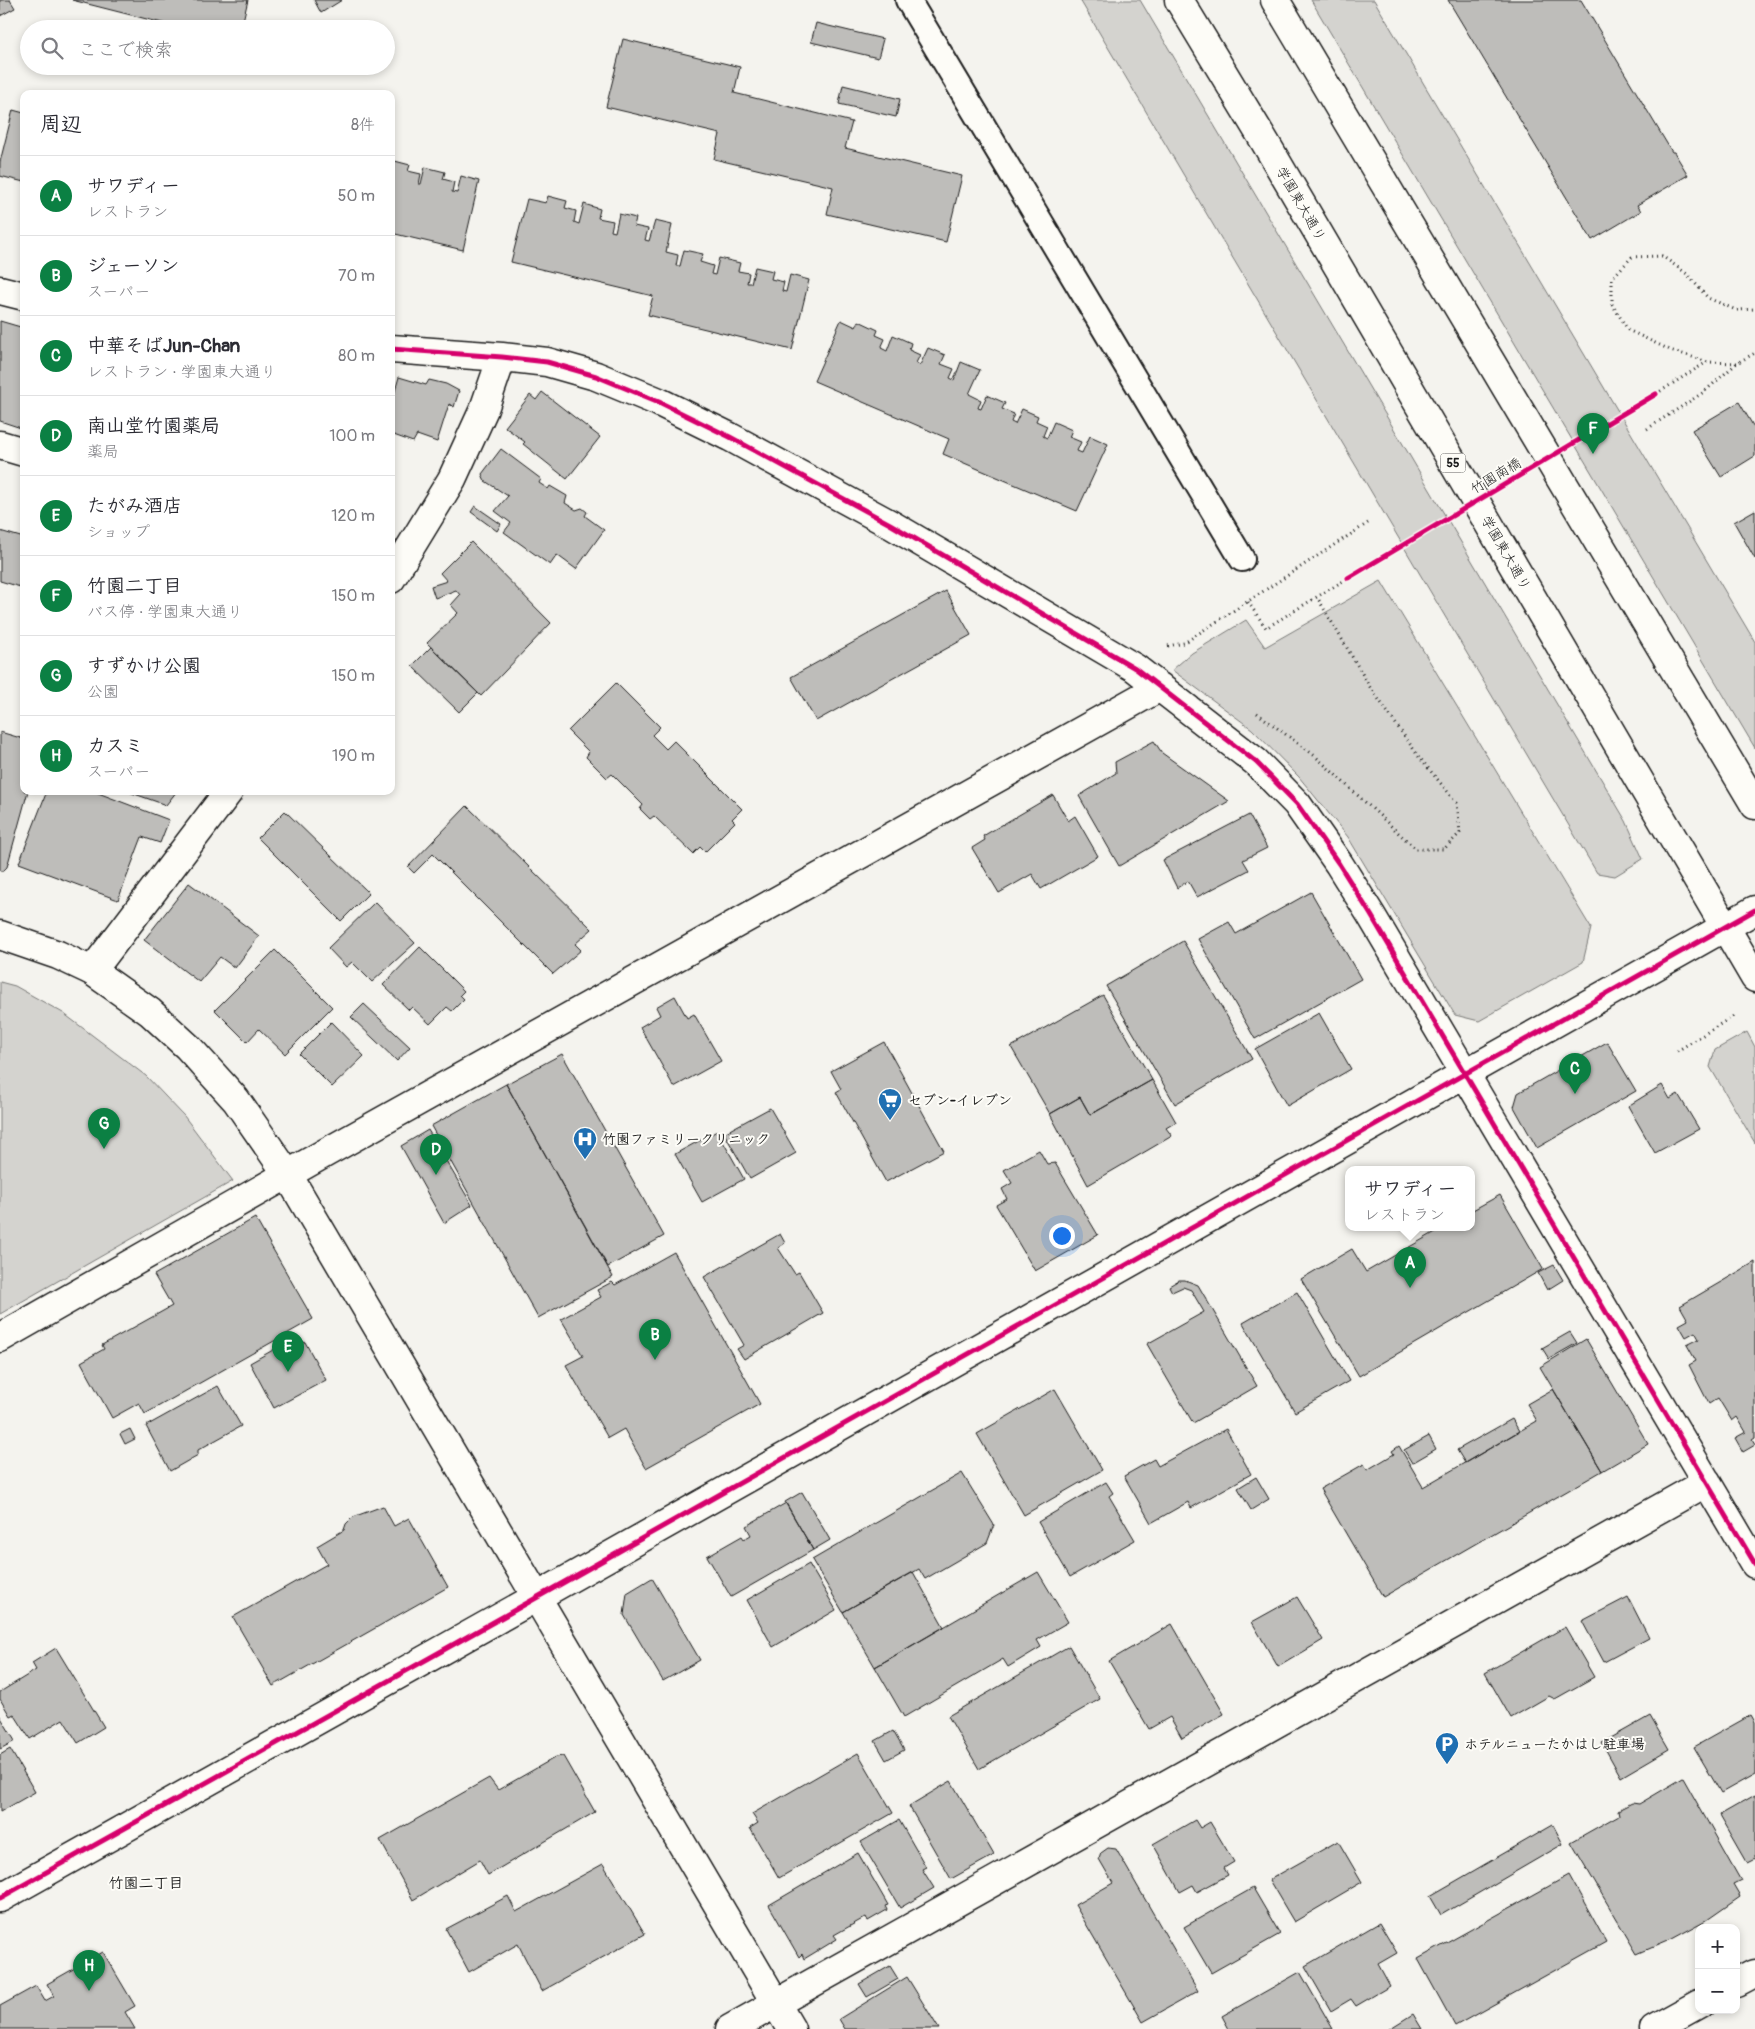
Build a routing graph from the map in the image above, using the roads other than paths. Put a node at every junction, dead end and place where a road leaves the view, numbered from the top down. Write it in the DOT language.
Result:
graph roads {
  1 [pos="908,0"];
  2 [pos="1179,0"];
  3 [pos="1275,0"];
  4 [pos="0,290"];
  5 [pos="20,295"];
  6 [pos="395,349"];
  7 [pos="502,357"];
  8 [pos="0,445"];
  9 [pos="20,451"];
  10 [pos="1242,559"];
  11 [pos="395,572"];
  12 [pos="1160,687"];
  13 [pos="226,795"];
  14 [pos="1755,805"];
  15 [pos="1755,910"];
  16 [pos="1725,928"];
  17 [pos="0,935"];
  18 [pos="92,971"];
  19 [pos="1755,978"];
  20 [pos="1465,1074"];
  21 [pos="288,1175"];
  22 [pos="0,1338"];
  23 [pos="1707,1482"];
  24 [pos="1755,1564"];
  25 [pos="535,1598"];
  26 [pos="0,1898"];
  27 [pos="1755,1973"];
  28 [pos="1740,1981"];
  29 [pos="776,2004"];
  30 [pos="1695,2006"];
  31 [pos="730,2029"];
  32 [pos="791,2029"];
  33 [pos="1654,2029"];
  1 -- 10 [label="lane"];
  2 -- 16 [label="street, 学園東大通り / 55"];
  3 -- 14 [label="street"];
  4 -- 5 [label="street"];
  6 -- 7 [label="street"];
  7 -- 11 [label="street"];
  7 -- 12 [label="street"];
  8 -- 9 [label="street"];
  12 -- 20 [label="street"];
  12 -- 21 [label="street"];
  13 -- 18 [label="street"];
  15 -- 16 [label="street"];
  16 -- 19 [label="street, 学園東大通り / 55"];
  16 -- 20 [label="street"];
  17 -- 18 [label="street"];
  18 -- 21 [label="street"];
  20 -- 23 [label="street"];
  20 -- 25 [label="street"];
  21 -- 22 [label="street"];
  21 -- 25 [label="street"];
  23 -- 24 [label="street"];
  23 -- 29 [label="street"];
  25 -- 26 [label="street"];
  25 -- 29 [label="street"];
  27 -- 28 [label="street"];
  29 -- 31 [label="street"];
  29 -- 32 [label="street"];
  30 -- 33 [label="street"];
}
